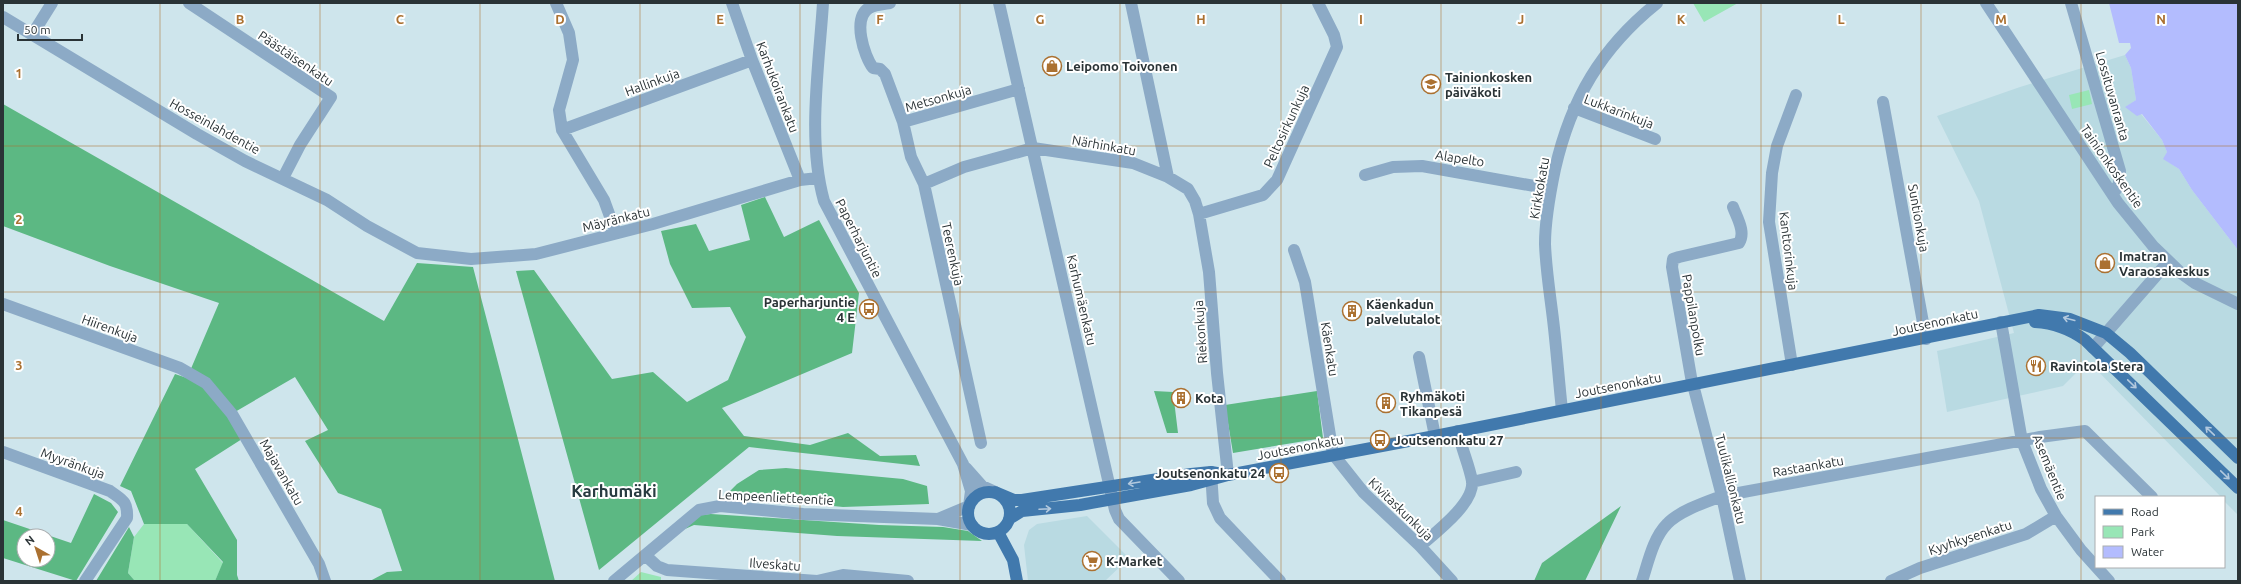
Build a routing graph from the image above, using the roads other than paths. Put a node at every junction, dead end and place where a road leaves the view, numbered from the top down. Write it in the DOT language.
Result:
graph roads {
  1 [pos="52,3"];
  2 [pos="188,3"];
  3 [pos="556,3"];
  4 [pos="732,3"];
  5 [pos="822,3"];
  6 [pos="890,3"];
  7 [pos="999,3"];
  8 [pos="1131,3"];
  9 [pos="1318,3"];
  10 [pos="1657,3"];
  11 [pos="1986,3"];
  12 [pos="2071,3"];
  13 [pos="3,17"];
  14 [pos="32,35"];
  15 [pos="752,60"];
  16 [pos="1019,89"];
  17 [pos="1796,95"];
  18 [pos="1884,102"];
  19 [pos="1574,108"];
  20 [pos="903,122"];
  21 [pos="562,130"];
  22 [pos="1655,139"];
  23 [pos="1033,148"];
  24 [pos="1366,176"];
  25 [pos="1168,177"];
  26 [pos="283,178"];
  27 [pos="818,178"];
  28 [pos="800,180"];
  29 [pos="924,184"];
  30 [pos="1188,189"];
  31 [pos="1551,189"];
  32 [pos="2112,194"];
  33 [pos="1733,207"];
  34 [pos="1199,214"];
  35 [pos="616,233"];
  36 [pos="1294,250"];
  37 [pos="417,253"];
  38 [pos="2168,262"];
  39 [pos="3,304"];
  40 [pos="2238,304"];
  41 [pos="2006,321"];
  42 [pos="2106,333"];
  43 [pos="1926,339"];
  44 [pos="2093,348"];
  45 [pos="1419,357"];
  46 [pos="1792,366"];
  47 [pos="206,383"];
  48 [pos="1693,385"];
  49 [pos="1562,410"];
  50 [pos="1458,431"];
  51 [pos="1435,436"];
  52 [pos="2022,441"];
  53 [pos="981,442"];
  54 [pos="3,452"];
  55 [pos="1333,454"];
  56 [pos="2238,458"];
  57 [pos="963,464"];
  58 [pos="1516,472"];
  59 [pos="1228,475"];
  60 [pos="1211,476"];
  61 [pos="1472,482"];
  62 [pos="1110,486"];
  63 [pos="2238,488"];
  64 [pos="995,492"];
  65 [pos="1722,496"];
  66 [pos="2151,496"];
  67 [pos="1113,499"];
  68 [pos="969,506"];
  69 [pos="2056,516"];
  70 [pos="938,519"];
  71 [pos="1009,520"];
  72 [pos="972,525"];
  73 [pos="998,532"];
  74 [pos="1420,546"];
  75 [pos="645,555"];
  76 [pos="2102,579"];
  77 [pos="85,581"];
  78 [pos="325,581"];
  79 [pos="614,581"];
  80 [pos="908,581"];
  81 [pos="1017,581"];
  82 [pos="1179,581"];
  83 [pos="1280,581"];
  84 [pos="1452,581"];
  85 [pos="1642,581"];
  86 [pos="1740,581"];
  87 [pos="1890,581"];
  1 -- 14 [label="street"];
  2 -- 26 [label="street, Päästäisenkatu"];
  3 -- 21 [label="street"];
  4 -- 15 [label="street, Karhukoirankatu"];
  5 -- 27 [label="street, Paperharjuntie"];
  6 -- 20 [label="street"];
  7 -- 16 [label="street, Karhumäenkatu"];
  8 -- 25 [label="street"];
  9 -- 34 [label="street, Peltosirkunkuja"];
  10 -- 19 [label="street, Kirkkokatu"];
  11 -- 32 [label="street, Tainionkoskentie"];
  12 -- 32 [label="street, Lossituvanranta"];
  13 -- 14 [label="street, Hosseinlahdentie"];
  14 -- 26 [label="street, Hosseinlahdentie"];
  15 -- 21 [label="street, Hallinkuja"];
  15 -- 28 [label="street, Karhukoirankatu"];
  16 -- 20 [label="street, Metsonkuja"];
  16 -- 23 [label="street, Karhumäenkatu"];
  17 -- 46 [label="street, Kanttorinkuja"];
  18 -- 43 [label="street, Suntionkuja"];
  19 -- 22 [label="street, Lukkarinkuja"];
  19 -- 31 [label="street, Kirkkokatu"];
  20 -- 29 [label="street, Metsonkuja"];
  21 -- 35 [label="street"];
  23 -- 25 [label="street, Närhinkatu"];
  23 -- 29 [label="street"];
  23 -- 62 [label="street, Karhumäenkatu"];
  24 -- 31 [label="street, Alapelto"];
  25 -- 30 [label="street, Närhinkatu"];
  26 -- 37 [label="street, Hosseinlahdentie"];
  27 -- 28 [label="street, Mäyränkatu"];
  27 -- 57 [label="street, Paperharjuntie"];
  28 -- 35 [label="street, Mäyränkatu"];
  29 -- 53 [label="street, Teerenkuja"];
  30 -- 34 [label="street, Riekonkuja"];
  31 -- 49 [label="street, Kirkkokatu"];
  32 -- 38 [label="street, Tainionkoskentie"];
  33 -- 48 [label="street, Pappilanpolku"];
  34 -- 59 [label="street, Riekonkuja"];
  35 -- 37 [label="street, Mäyränkatu"];
  36 -- 55 [label="street, Käenkatu"];
  38 -- 40 [label="street, Tainionkoskentie"];
  38 -- 42 [label="street"];
  39 -- 47 [label="street, Hiirenkuja"];
  42 -- 41 [label="main road, Joutsenonkatu, one-way"];
  41 -- 43 [label="main road, Joutsenonkatu"];
  41 -- 44 [label="main road, Joutsenonkatu"];
  41 -- 52 [label="street, Asemäentie"];
  42 -- 44 [label="street"];
  56 -- 42 [label="main road, one-way"];
  43 -- 46 [label="main road, Joutsenonkatu"];
  44 -- 63 [label="main road, one-way"];
  45 -- 51 [label="street"];
  46 -- 48 [label="main road, Joutsenonkatu"];
  47 -- 78 [label="street, Majavankatu"];
  48 -- 49 [label="main road, Joutsenonkatu"];
  48 -- 65 [label="street, Tuulikallionkatu"];
  49 -- 50 [label="main road, Joutsenonkatu"];
  50 -- 51 [label="main road, Joutsenonkatu"];
  50 -- 61 [label="street"];
  51 -- 55 [label="main road, Joutsenonkatu"];
  52 -- 65 [label="street, Rastaankatu"];
  52 -- 66 [label="street, Rastaankatu"];
  52 -- 69 [label="street, Asemäentie"];
  54 -- 77 [label="street, Myyränkuja"];
  55 -- 59 [label="main road, Joutsenonkatu"];
  55 -- 74 [label="street, Kivitaskunkuja"];
  57 -- 64 [label="street, Paperharjuntie"];
  57 -- 68 [label="street, Paperharjuntie"];
  58 -- 61 [label="street"];
  59 -- 60 [label="main road, Joutsenonkatu"];
  60 -- 62 [label="main road, Joutsenonkatu, one-way"];
  60 -- 67 [label="main road, Joutsenonkatu"];
  60 -- 83 [label="street"];
  61 -- 74 [label="street"];
  62 -- 64 [label="main road, Joutsenonkatu"];
  62 -- 67 [label="street, Karhumäenkatu"];
  64 -- 68 [label="main road"];
  64 -- 71 [label="main road"];
  65 -- 85 [label="street, Rastaankatu"];
  65 -- 86 [label="street, Tuulikallionkatu"];
  71 -- 67 [label="main road, Joutsenonkatu, one-way"];
  67 -- 82 [label="street, Karhumäenkatu"];
  68 -- 70 [label="street, Lempeenlietteentie"];
  68 -- 72 [label="main road"];
  69 -- 76 [label="street, Asemäentie"];
  69 -- 87 [label="street, Kyyhkysenkatu"];
  70 -- 72 [label="street, Lempeenlietteentie"];
  70 -- 75 [label="street, Lempeenlietteentie"];
  71 -- 73 [label="main road"];
  72 -- 73 [label="main road"];
  73 -- 81 [label="main road"];
  74 -- 84 [label="street, Kivitaskunkuja"];
  75 -- 79 [label="street, Lempeenlietteentie"];
  75 -- 80 [label="street, Ilveskatu"];
}
